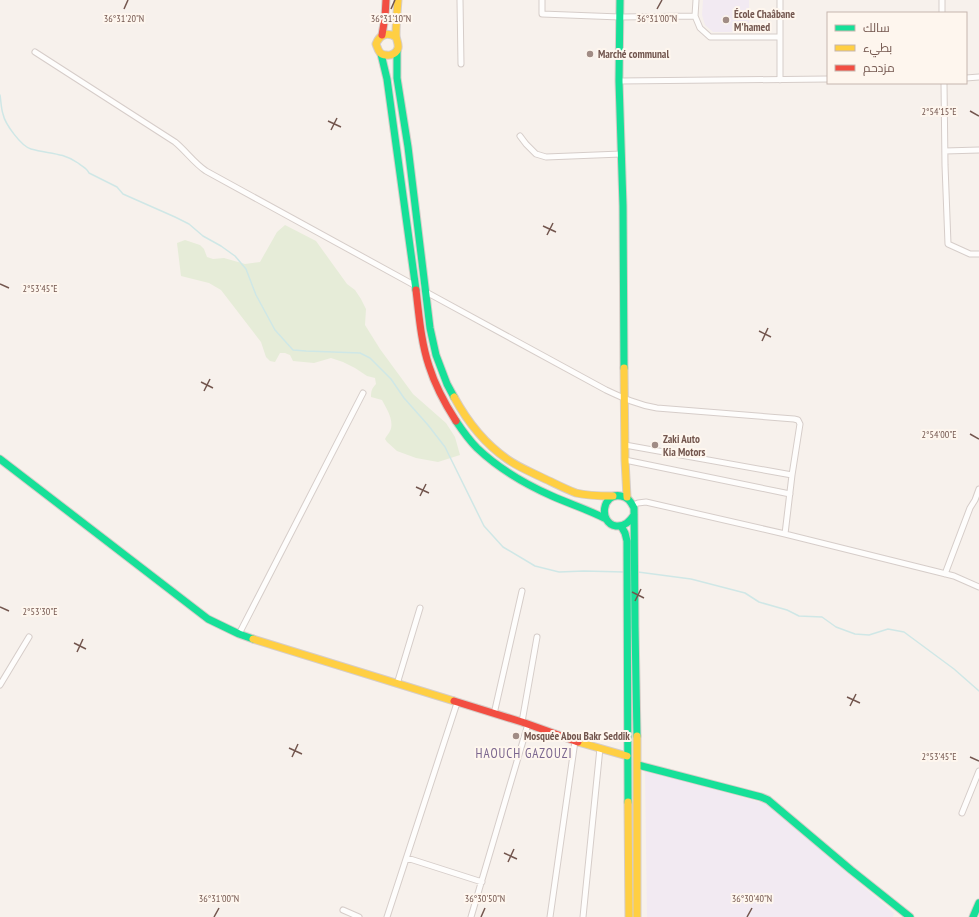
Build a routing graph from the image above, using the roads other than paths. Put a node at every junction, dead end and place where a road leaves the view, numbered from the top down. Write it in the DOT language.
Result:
graph roads {
  1 [pos="386,0"];
  2 [pos="398,0"];
  3 [pos="460,0"];
  4 [pos="542,0"];
  5 [pos="620,0"];
  6 [pos="696,0"];
  7 [pos="780,0"];
  8 [pos="942,0"];
  9 [pos="942,12"];
  10 [pos="695,16"];
  11 [pos="620,17"];
  12 [pos="382,35"];
  13 [pos="396,37"];
  14 [pos="780,37"];
  15 [pos="397,51"];
  16 [pos="35,52"];
  17 [pos="381,54"];
  18 [pos="461,64"];
  19 [pos="979,77"];
  20 [pos="967,78"];
  21 [pos="827,79"];
  22 [pos="780,80"];
  23 [pos="619,81"];
  24 [pos="944,84"];
  25 [pos="520,136"];
  26 [pos="979,150"];
  27 [pos="945,151"];
  28 [pos="621,154"];
  29 [pos="979,254"];
  30 [pos="414,285"];
  31 [pos="426,292"];
  32 [pos="364,393"];
  33 [pos="625,400"];
  34 [pos="625,444"];
  35 [pos="0,459"];
  36 [pos="625,460"];
  37 [pos="792,475"];
  38 [pos="979,489"];
  39 [pos="790,494"];
  40 [pos="613,496"];
  41 [pos="627,497"];
  42 [pos="633,505"];
  43 [pos="634,515"];
  44 [pos="606,519"];
  45 [pos="621,526"];
  46 [pos="785,534"];
  47 [pos="631,565"];
  48 [pos="945,574"];
  49 [pos="979,587"];
  50 [pos="522,591"];
  51 [pos="420,608"];
  52 [pos="239,634"];
  53 [pos="29,636"];
  54 [pos="537,637"];
  55 [pos="397,684"];
  56 [pos="0,685"];
  57 [pos="457,703"];
  58 [pos="494,714"];
  59 [pos="525,723"];
  60 [pos="575,741"];
  61 [pos="600,748"];
  62 [pos="627,756"];
  63 [pos="638,765"];
  64 [pos="979,770"];
  65 [pos="962,813"];
  66 [pos="407,858"];
  67 [pos="482,882"];
  68 [pos="979,903"];
  69 [pos="343,910"];
  70 [pos="359,917"];
  71 [pos="388,917"];
  72 [pos="471,917"];
  73 [pos="550,917"];
  74 [pos="583,917"];
  75 [pos="629,917"];
  76 [pos="637,917"];
  77 [pos="910,917"];
  78 [pos="973,917"];
  1 -- 12 [label="main road"];
  2 -- 13 [label="main road"];
  3 -- 18 [label="street"];
  4 -- 11 [label="street"];
  5 -- 11 [label="main road"];
  6 -- 10 [label="street"];
  7 -- 14 [label="street"];
  8 -- 9 [label="street"];
  10 -- 11 [label="street"];
  10 -- 14 [label="street"];
  11 -- 23 [label="main road"];
  12 -- 13 [label="main road"];
  12 -- 17 [label="main road"];
  13 -- 15 [label="main road"];
  14 -- 22 [label="street"];
  15 -- 17 [label="main road"];
  15 -- 31 [label="main road"];
  16 -- 30 [label="street"];
  17 -- 30 [label="main road"];
  19 -- 20 [label="street"];
  21 -- 22 [label="street"];
  22 -- 23 [label="street"];
  23 -- 28 [label="main road"];
  24 -- 27 [label="street"];
  25 -- 28 [label="street"];
  26 -- 27 [label="street"];
  27 -- 29 [label="street"];
  28 -- 33 [label="main road"];
  30 -- 44 [label="main road"];
  31 -- 33 [label="street"];
  31 -- 40 [label="main road"];
  32 -- 52 [label="street"];
  33 -- 34 [label="main road"];
  33 -- 37 [label="street"];
  34 -- 36 [label="main road"];
  34 -- 37 [label="street"];
  35 -- 52 [label="main road"];
  36 -- 39 [label="street"];
  36 -- 41 [label="main road"];
  37 -- 39 [label="street"];
  38 -- 48 [label="street"];
  39 -- 46 [label="street"];
  40 -- 41 [label="main road"];
  40 -- 44 [label="main road"];
  41 -- 42 [label="main road"];
  42 -- 43 [label="main road"];
  42 -- 46 [label="street"];
  43 -- 45 [label="main road"];
  43 -- 47 [label="main road"];
  44 -- 45 [label="main road"];
  45 -- 47 [label="main road"];
  46 -- 48 [label="street"];
  47 -- 62 [label="main road"];
  47 -- 63 [label="main road"];
  48 -- 49 [label="street"];
  50 -- 58 [label="street"];
  51 -- 55 [label="street"];
  52 -- 55 [label="main road"];
  53 -- 56 [label="street"];
  54 -- 59 [label="street"];
  55 -- 57 [label="main road"];
  57 -- 58 [label="main road"];
  57 -- 66 [label="street"];
  58 -- 59 [label="main road"];
  59 -- 60 [label="main road"];
  59 -- 67 [label="street"];
  60 -- 61 [label="main road"];
  60 -- 73 [label="street"];
  61 -- 62 [label="main road"];
  61 -- 74 [label="street"];
  62 -- 75 [label="main road"];
  63 -- 76 [label="main road"];
  63 -- 77 [label="main road"];
  64 -- 65 [label="street"];
  66 -- 67 [label="street"];
  66 -- 71 [label="street"];
  67 -- 72 [label="street"];
  68 -- 78 [label="main road"];
  69 -- 70 [label="street"];
}
